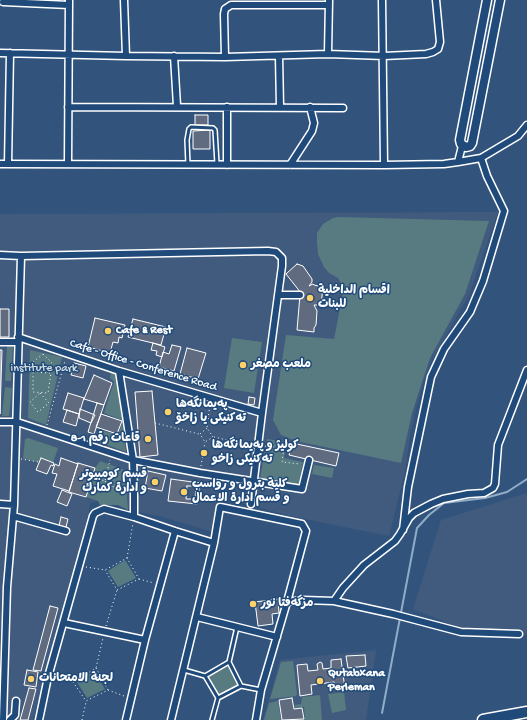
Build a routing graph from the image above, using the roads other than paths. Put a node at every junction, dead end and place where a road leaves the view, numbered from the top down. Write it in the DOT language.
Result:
graph roads {
  1 [pos="124,0"];
  2 [pos="382,0"];
  3 [pos="436,0"];
  4 [pos="487,0"];
  5 [pos="500,0"];
  6 [pos="2,2"];
  7 [pos="69,2"];
  8 [pos="279,2"];
  9 [pos="329,2"];
  10 [pos="0,53"];
  11 [pos="10,54"];
  12 [pos="328,54"];
  13 [pos="68,55"];
  14 [pos="126,56"];
  15 [pos="174,56"];
  16 [pos="279,56"];
  17 [pos="384,56"];
  18 [pos="225,57"];
  19 [pos="177,106"];
  20 [pos="68,107"];
  21 [pos="226,107"];
  22 [pos="280,107"];
  23 [pos="310,108"];
  24 [pos="343,108"];
  25 [pos="527,125"];
  26 [pos="462,146"];
  27 [pos="481,158"];
  28 [pos="458,162"];
  29 [pos="0,164"];
  30 [pos="8,164"];
  31 [pos="68,164"];
  32 [pos="188,165"];
  33 [pos="217,165"];
  34 [pos="227,165"];
  35 [pos="290,165"];
  36 [pos="384,165"];
  37 [pos="0,255"];
  38 [pos="21,256"];
  39 [pos="278,295"];
  40 [pos="300,295"];
  41 [pos="18,340"];
  42 [pos="0,342"];
  43 [pos="527,370"];
  44 [pos="119,371"];
  45 [pos="262,413"];
  46 [pos="0,422"];
  47 [pos="17,422"];
  48 [pos="133,460"];
  49 [pos="309,460"];
  50 [pos="254,482"];
  51 [pos="0,504"];
  52 [pos="251,504"];
  53 [pos="14,505"];
  54 [pos="12,516"];
  55 [pos="134,517"];
  56 [pos="403,530"];
  57 [pos="174,531"];
  58 [pos="66,532"];
  59 [pos="214,543"];
  60 [pos="3,586"];
  61 [pos="334,601"];
  62 [pos="287,602"];
  63 [pos="197,617"];
  64 [pos="64,623"];
  65 [pos="237,627"];
  66 [pos="519,634"];
  67 [pos="277,637"];
  68 [pos="145,640"];
  69 [pos="3,654"];
  70 [pos="229,662"];
  71 [pos="183,670"];
  72 [pos="205,676"];
  73 [pos="241,686"];
  74 [pos="261,690"];
  75 [pos="218,698"];
  76 [pos="16,701"];
  77 [pos="527,712"];
  78 [pos="3,720"];
  79 [pos="10,720"];
  80 [pos="39,720"];
  81 [pos="126,720"];
  82 [pos="171,720"];
  83 [pos="212,720"];
  84 [pos="256,720"];
  85 [pos="483,720"];
  1 -- 14 [label="street"];
  2 -- 17 [label="street"];
  3 -- 17 [label="street"];
  4 -- 26 [label="street"];
  5 -- 26 [label="street"];
  6 -- 7 [label="street"];
  7 -- 13 [label="street"];
  8 -- 9 [label="street"];
  8 -- 18 [label="street"];
  9 -- 12 [label="street"];
  10 -- 11 [label="street"];
  11 -- 13 [label="street"];
  11 -- 30 [label="street"];
  12 -- 16 [label="street"];
  12 -- 17 [label="street"];
  13 -- 14 [label="street"];
  13 -- 20 [label="street"];
  14 -- 15 [label="street"];
  15 -- 18 [label="street"];
  15 -- 19 [label="street"];
  16 -- 18 [label="street"];
  16 -- 22 [label="street"];
  17 -- 36 [label="street"];
  19 -- 20 [label="street"];
  19 -- 21 [label="street"];
  20 -- 31 [label="street"];
  21 -- 22 [label="street"];
  21 -- 34 [label="street"];
  22 -- 23 [label="street"];
  23 -- 24 [label="street"];
  23 -- 35 [label="street"];
  25 -- 27 [label="street"];
  26 -- 28 [label="street"];
  27 -- 28 [label="street"];
  27 -- 56 [label="street"];
  28 -- 36 [label="street"];
  29 -- 30 [label="street"];
  30 -- 31 [label="street"];
  31 -- 32 [label="street"];
  32 -- 33 [label="street"];
  32 -- 33 [label="lane"];
  33 -- 34 [label="street"];
  34 -- 35 [label="street"];
  35 -- 36 [label="street"];
  37 -- 38 [label="street"];
  38 -- 39 [label="street"];
  38 -- 41 [label="street"];
  39 -- 40 [label="street"];
  39 -- 45 [label="street"];
  41 -- 42 [label="street, Cafe - Office - Conference Road"];
  41 -- 44 [label="street, Cafe - Office - Conference Road"];
  41 -- 47 [label="street"];
  43 -- 56 [label="street"];
  44 -- 45 [label="street, Cafe - Office - Conference Road"];
  44 -- 48 [label="street"];
  45 -- 50 [label="street"];
  46 -- 47 [label="street"];
  47 -- 48 [label="street"];
  47 -- 53 [label="street"];
  48 -- 50 [label="street"];
  48 -- 55 [label="street"];
  49 -- 50 [label="street"];
  50 -- 52 [label="street"];
  51 -- 53 [label="street"];
  53 -- 54 [label="street"];
  54 -- 58 [label="street"];
  54 -- 60 [label="street"];
  55 -- 57 [label="street"];
  55 -- 64 [label="street"];
  56 -- 61 [label="street"];
  57 -- 59 [label="street"];
  57 -- 68 [label="street"];
  59 -- 62 [label="street"];
  59 -- 63 [label="street"];
  60 -- 69 [label="street"];
  61 -- 62 [label="street"];
  61 -- 66 [label="street"];
  62 -- 67 [label="street"];
  63 -- 65 [label="street"];
  63 -- 71 [label="street"];
  64 -- 68 [label="street"];
  64 -- 80 [label="street"];
  65 -- 67 [label="street"];
  65 -- 70 [label="lane"];
  67 -- 74 [label="street"];
  68 -- 81 [label="street"];
  69 -- 78 [label="street"];
  70 -- 72 [label="lane"];
  70 -- 73 [label="lane"];
  71 -- 72 [label="lane"];
  71 -- 82 [label="street"];
  72 -- 75 [label="lane"];
  73 -- 74 [label="lane"];
  73 -- 75 [label="lane"];
  74 -- 84 [label="street"];
  75 -- 83 [label="lane"];
  76 -- 79 [label="street"];
  77 -- 85 [label="main road"];
}
